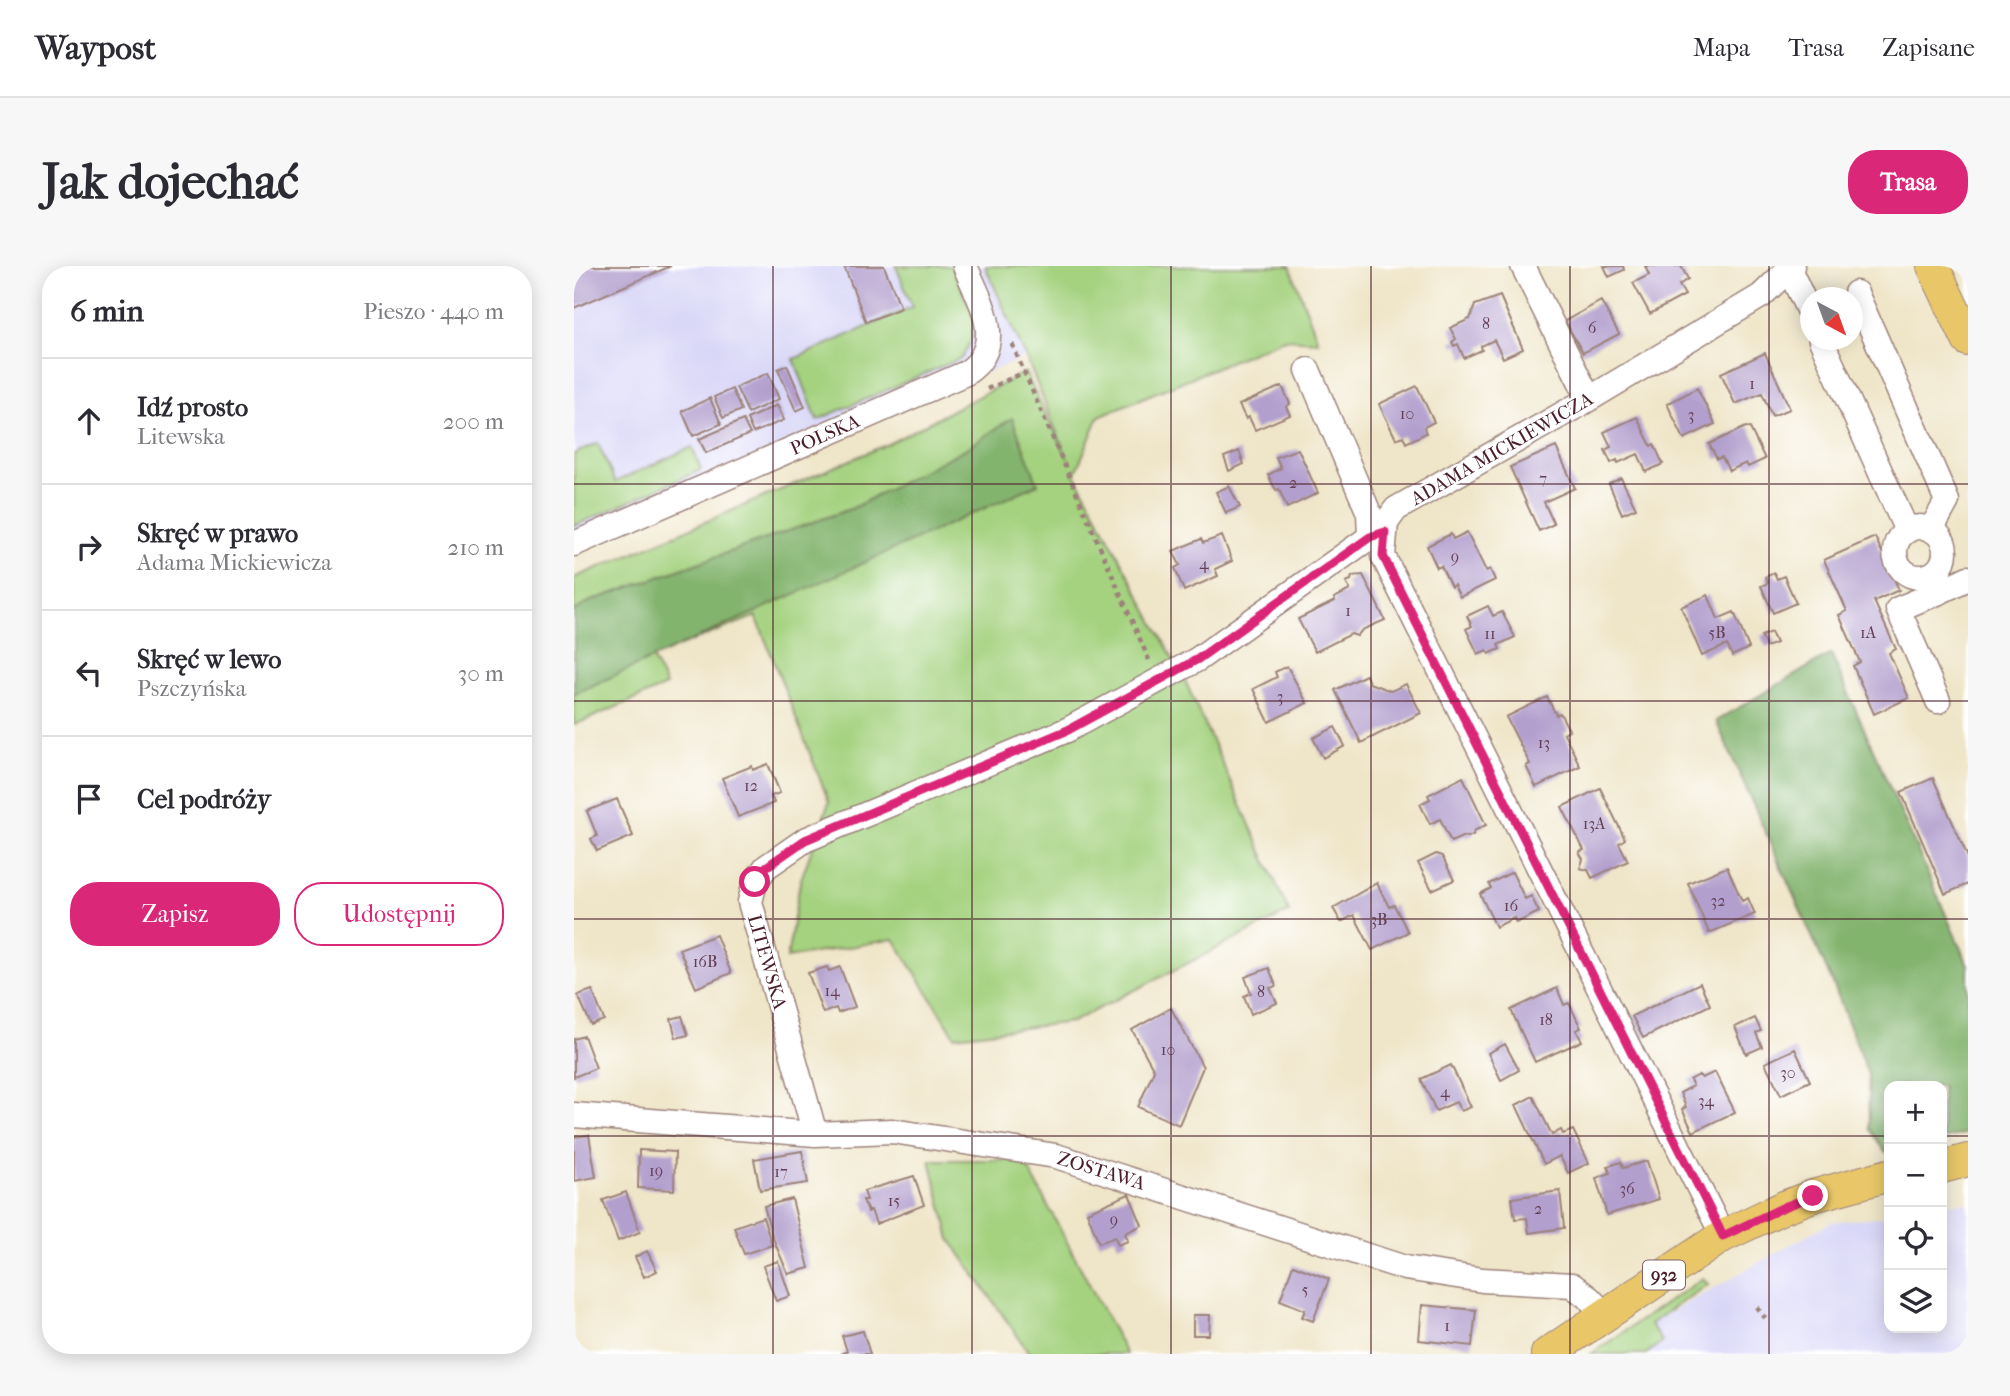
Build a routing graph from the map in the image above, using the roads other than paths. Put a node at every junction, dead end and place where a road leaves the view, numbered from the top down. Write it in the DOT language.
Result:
graph roads {
  1 [pos="965,266"];
  2 [pos="1523,266"];
  3 [pos="1933,266"];
  4 [pos="1791,267"];
  5 [pos="1800,289"];
  6 [pos="1863,309"];
  7 [pos="1968,340"];
  8 [pos="1826,350"];
  9 [pos="1308,370"];
  10 [pos="1589,400"];
  11 [pos="1919,530"];
  12 [pos="1377,535"];
  13 [pos="574,544"];
  14 [pos="1968,578"];
  15 [pos="1934,584"];
  16 [pos="1938,701"];
  17 [pos="574,1115"];
  18 [pos="815,1134"];
  19 [pos="1968,1160"];
  20 [pos="1968,1170"];
  21 [pos="1884,1176"];
  22 [pos="1723,1236"];
  23 [pos="1605,1315"];
  24 [pos="1547,1354"];
  1 -- 13 [label="street, POLSKA"];
  2 -- 10 [label="street"];
  3 -- 7 [label="main road"];
  4 -- 5 [label="street"];
  4 -- 10 [label="street, ADAMA MICKIEWICZA"];
  6 -- 11 [label="street"];
  8 -- 11 [label="street"];
  9 -- 12 [label="street"];
  10 -- 12 [label="street, ADAMA MICKIEWICZA"];
  11 -- 15 [label="street"];
  11 -- 15 [label="street"];
  12 -- 18 [label="street, LITEWSKA"];
  12 -- 22 [label="street"];
  14 -- 15 [label="street"];
  15 -- 16 [label="street"];
  17 -- 18 [label="street, ZOSTAWA"];
  18 -- 23 [label="street, ZOSTAWA"];
  19 -- 20 [label="main road"];
  21 -- 22 [label="main road, 932"];
  22 -- 23 [label="main road, 932"];
  23 -- 24 [label="main road, 932"];
}
